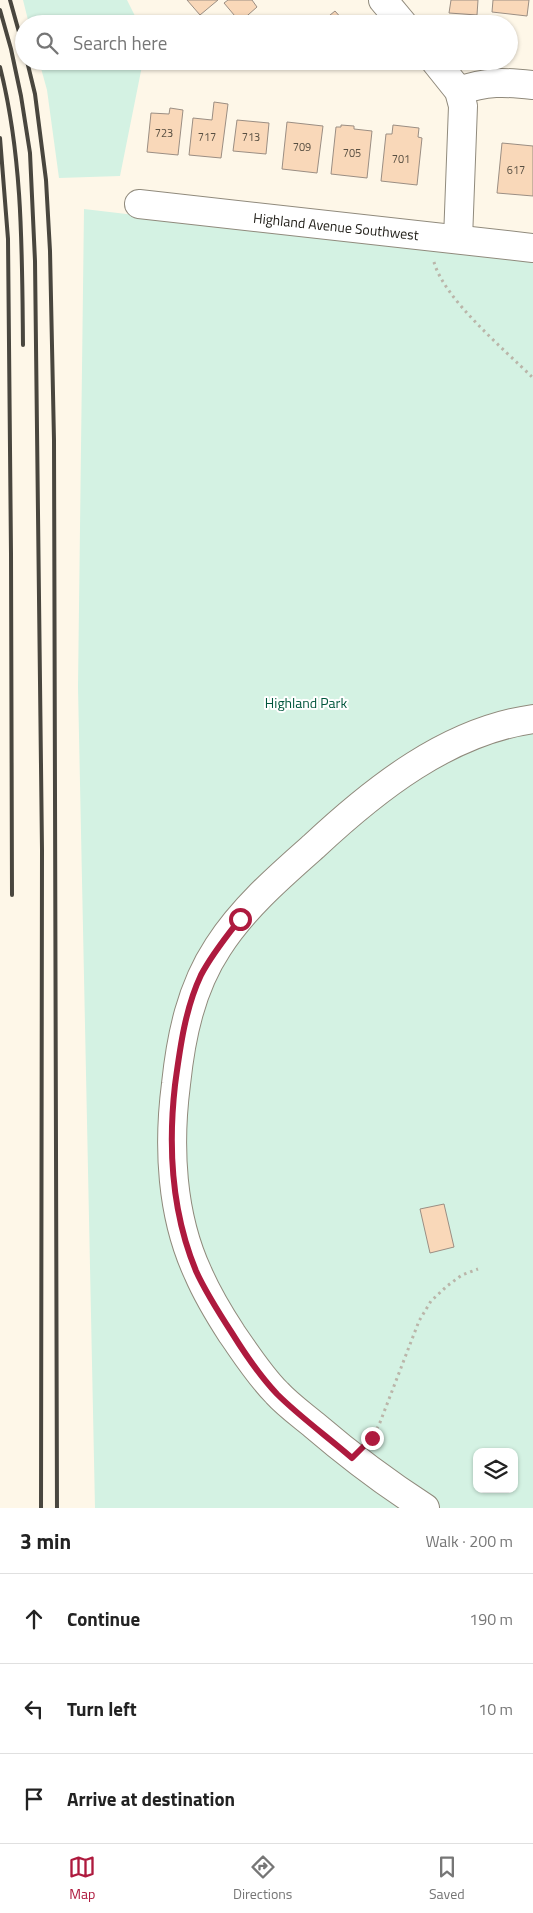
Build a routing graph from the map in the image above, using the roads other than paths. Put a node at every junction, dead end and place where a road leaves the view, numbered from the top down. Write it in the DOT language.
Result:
graph roads {
  1 [pos="383,0"];
  2 [pos="396,15"];
  3 [pos="442,70"];
  4 [pos="533,85"];
  5 [pos="459,91"];
  6 [pos="139,204"];
  7 [pos="458,239"];
  8 [pos="533,248"];
  9 [pos="533,719"];
  10 [pos="426,1508"];
  1 -- 2 [label="street"];
  3 -- 5 [label="street"];
  4 -- 5 [label="street"];
  5 -- 7 [label="street"];
  6 -- 7 [label="street, Highland Avenue Southwest"];
  7 -- 8 [label="street, Highland Avenue Southwest"];
  9 -- 10 [label="street"];
}
